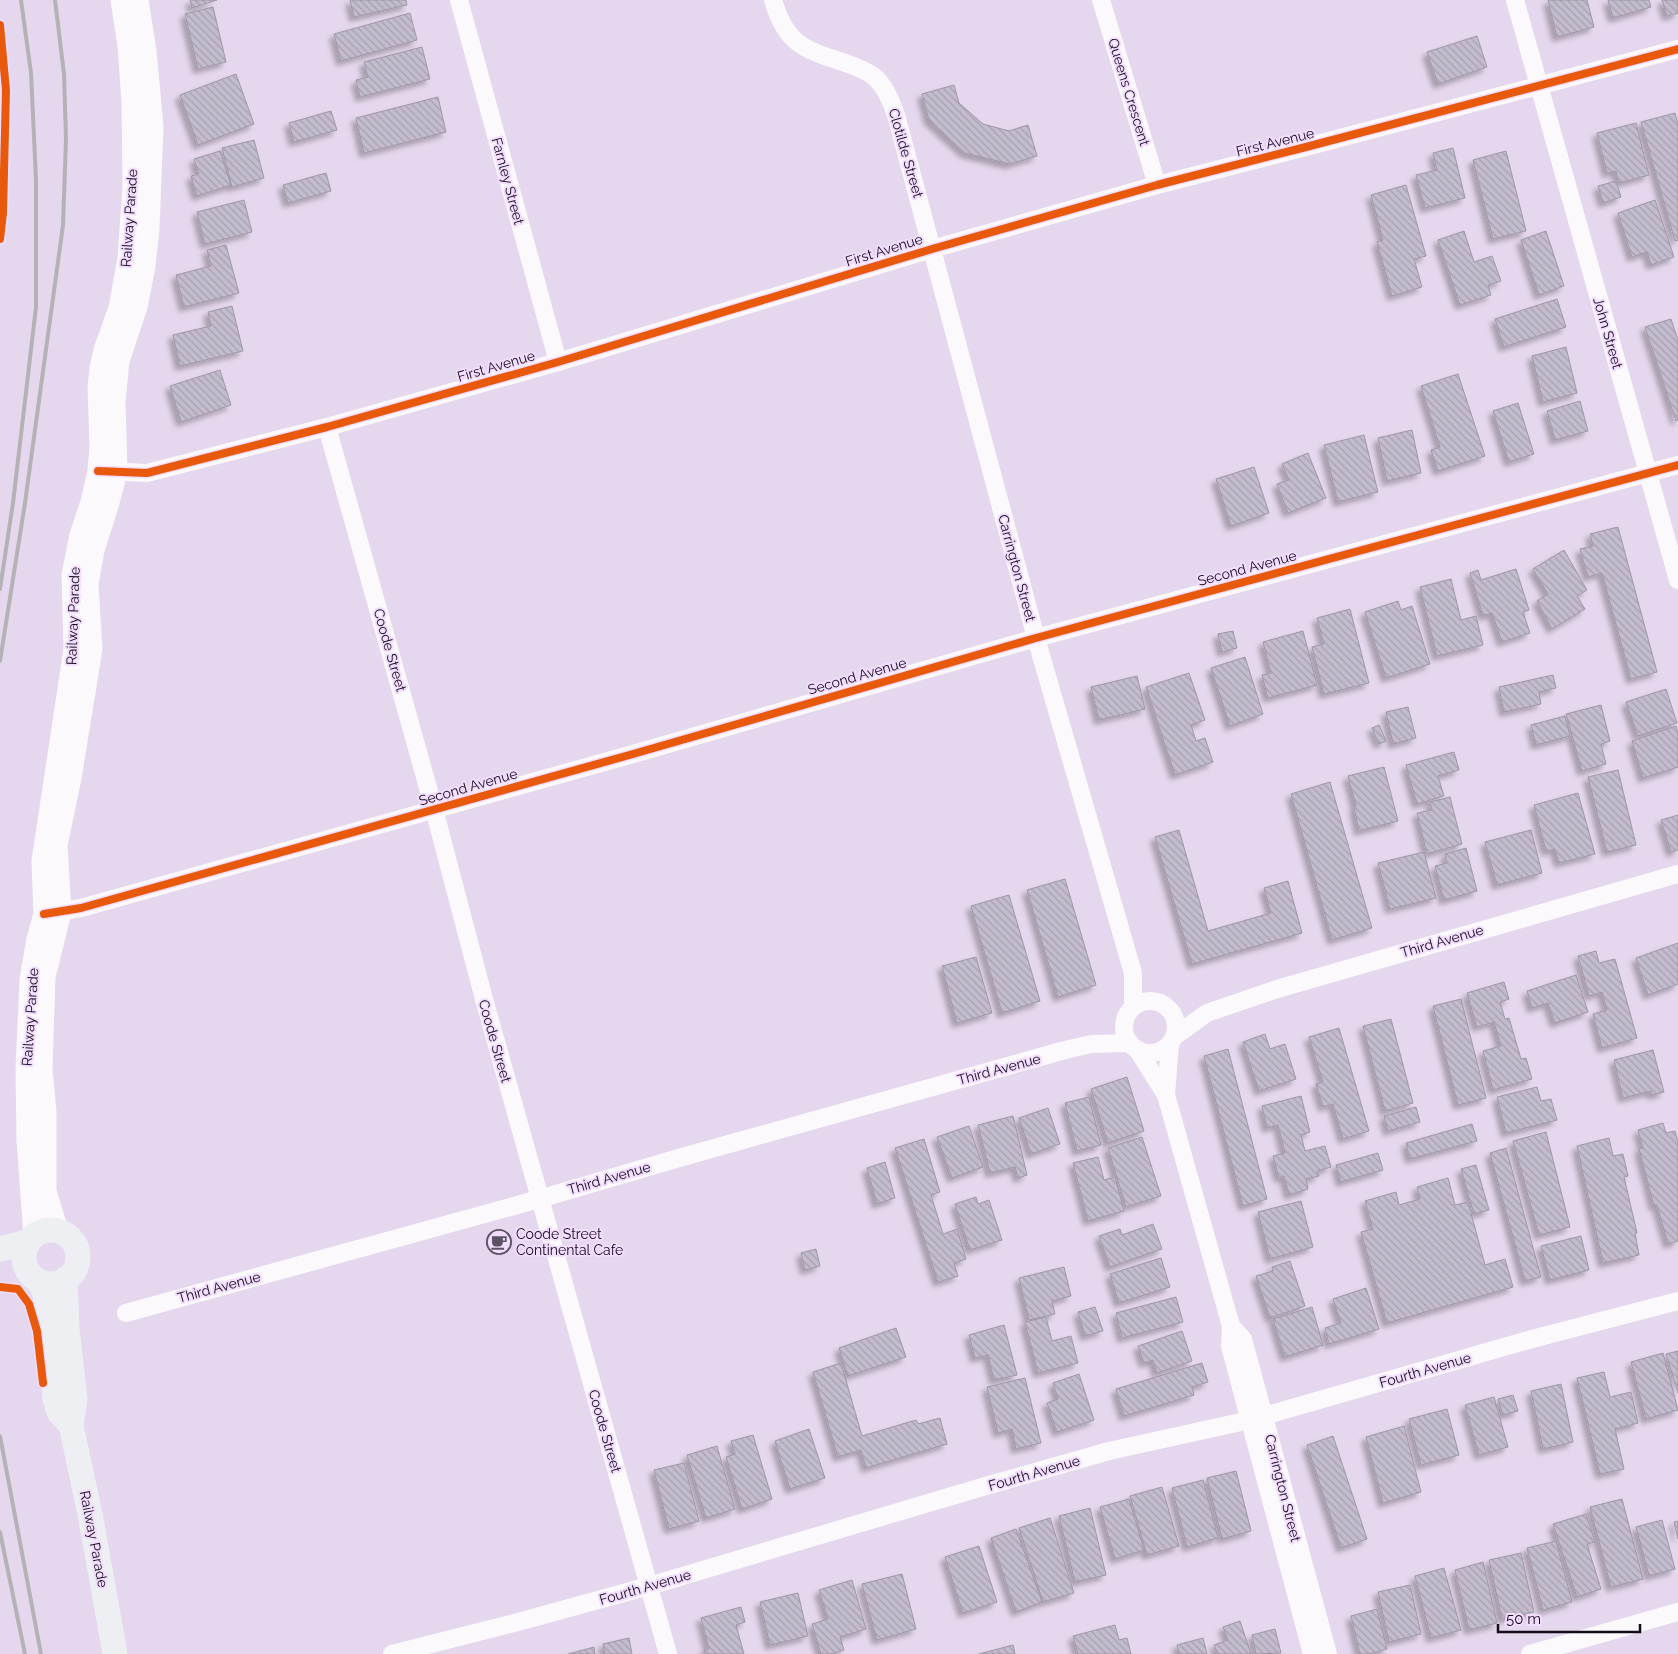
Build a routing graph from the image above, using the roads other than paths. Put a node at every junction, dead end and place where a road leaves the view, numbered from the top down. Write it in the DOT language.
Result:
graph roads {
  1 [pos="121,0"];
  2 [pos="138,0"];
  3 [pos="459,0"];
  4 [pos="773,0"];
  5 [pos="1101,0"];
  6 [pos="1515,0"];
  7 [pos="1678,48"];
  8 [pos="1538,86"];
  9 [pos="1157,184"];
  10 [pos="932,249"];
  11 [pos="558,362"];
  12 [pos="327,426"];
  13 [pos="1678,465"];
  14 [pos="108,472"];
  15 [pos="1648,473"];
  16 [pos="1678,580"];
  17 [pos="1036,638"];
  18 [pos="434,809"];
  19 [pos="1678,874"];
  20 [pos="52,913"];
  21 [pos="1133,973"];
  22 [pos="1165,1006"];
  23 [pos="1133,1007"];
  24 [pos="1207,1012"];
  25 [pos="1124,1025"];
  26 [pos="1173,1040"];
  27 [pos="1091,1044"];
  28 [pos="1134,1046"];
  29 [pos="1166,1095"];
  30 [pos="539,1199"];
  31 [pos="58,1231"];
  32 [pos="31,1239"];
  33 [pos="0,1249"];
  34 [pos="0,1266"];
  35 [pos="33,1274"];
  36 [pos="66,1279"];
  37 [pos="1678,1301"];
  38 [pos="126,1313"];
  39 [pos="1257,1418"];
  40 [pos="71,1425"];
  41 [pos="649,1586"];
  42 [pos="1678,1612"];
  43 [pos="115,1654"];
  44 [pos="392,1654"];
  45 [pos="668,1654"];
  46 [pos="1312,1654"];
  47 [pos="1328,1654"];
  48 [pos="1530,1654"];
  1 -- 14 [label="street, Railway Parade"];
  2 -- 14 [label="street, Railway Parade"];
  3 -- 11 [label="street, Farnley Street"];
  4 -- 10 [label="street, Clotilde Street"];
  5 -- 9 [label="street, Queens Crescent"];
  6 -- 8 [label="street, John Street"];
  7 -- 8 [label="street, First Avenue"];
  8 -- 9 [label="street, First Avenue"];
  8 -- 15 [label="street, John Street"];
  9 -- 10 [label="street, First Avenue"];
  10 -- 11 [label="street, First Avenue"];
  10 -- 17 [label="street, Carrington Street"];
  11 -- 12 [label="street, First Avenue"];
  12 -- 14 [label="street, First Avenue"];
  12 -- 18 [label="street, Coode Street"];
  13 -- 15 [label="street, Second Avenue"];
  14 -- 20 [label="street, Railway Parade"];
  15 -- 16 [label="street, John Street"];
  15 -- 17 [label="street, Second Avenue"];
  17 -- 18 [label="street, Second Avenue"];
  17 -- 21 [label="street, Carrington Street"];
  18 -- 20 [label="street, Second Avenue"];
  18 -- 30 [label="street, Coode Street"];
  19 -- 24 [label="street, Third Avenue"];
  20 -- 31 [label="street, Railway Parade"];
  20 -- 32 [label="street, Railway Parade"];
  21 -- 22 [label="street, Carrington Street"];
  21 -- 23 [label="street, Carrington Street"];
  22 -- 23 [label="street"];
  22 -- 24 [label="street, Third Avenue"];
  22 -- 26 [label="street"];
  23 -- 25 [label="street"];
  24 -- 26 [label="street, Third Avenue"];
  25 -- 27 [label="street, Third Avenue"];
  25 -- 28 [label="street"];
  26 -- 28 [label="street"];
  26 -- 29 [label="street, Carrington Street"];
  27 -- 28 [label="street, Third Avenue"];
  27 -- 30 [label="street, Third Avenue"];
  28 -- 29 [label="street, Carrington Street"];
  29 -- 39 [label="street, Carrington Street"];
  30 -- 38 [label="street, Third Avenue"];
  30 -- 41 [label="street, Coode Street"];
  31 -- 32 [label="main road"];
  31 -- 36 [label="main road"];
  32 -- 33 [label="main road"];
  32 -- 35 [label="main road"];
  34 -- 35 [label="main road"];
  35 -- 36 [label="main road"];
  35 -- 40 [label="main road, Railway Parade"];
  36 -- 40 [label="main road, Railway Parade"];
  37 -- 39 [label="street, Fourth Avenue"];
  39 -- 41 [label="street, Fourth Avenue"];
  39 -- 46 [label="street, Carrington Street"];
  39 -- 47 [label="street, Carrington Street"];
  40 -- 43 [label="main road, Railway Parade"];
  41 -- 44 [label="street, Fourth Avenue"];
  41 -- 45 [label="street, Coode Street"];
  42 -- 48 [label="street"];
}
